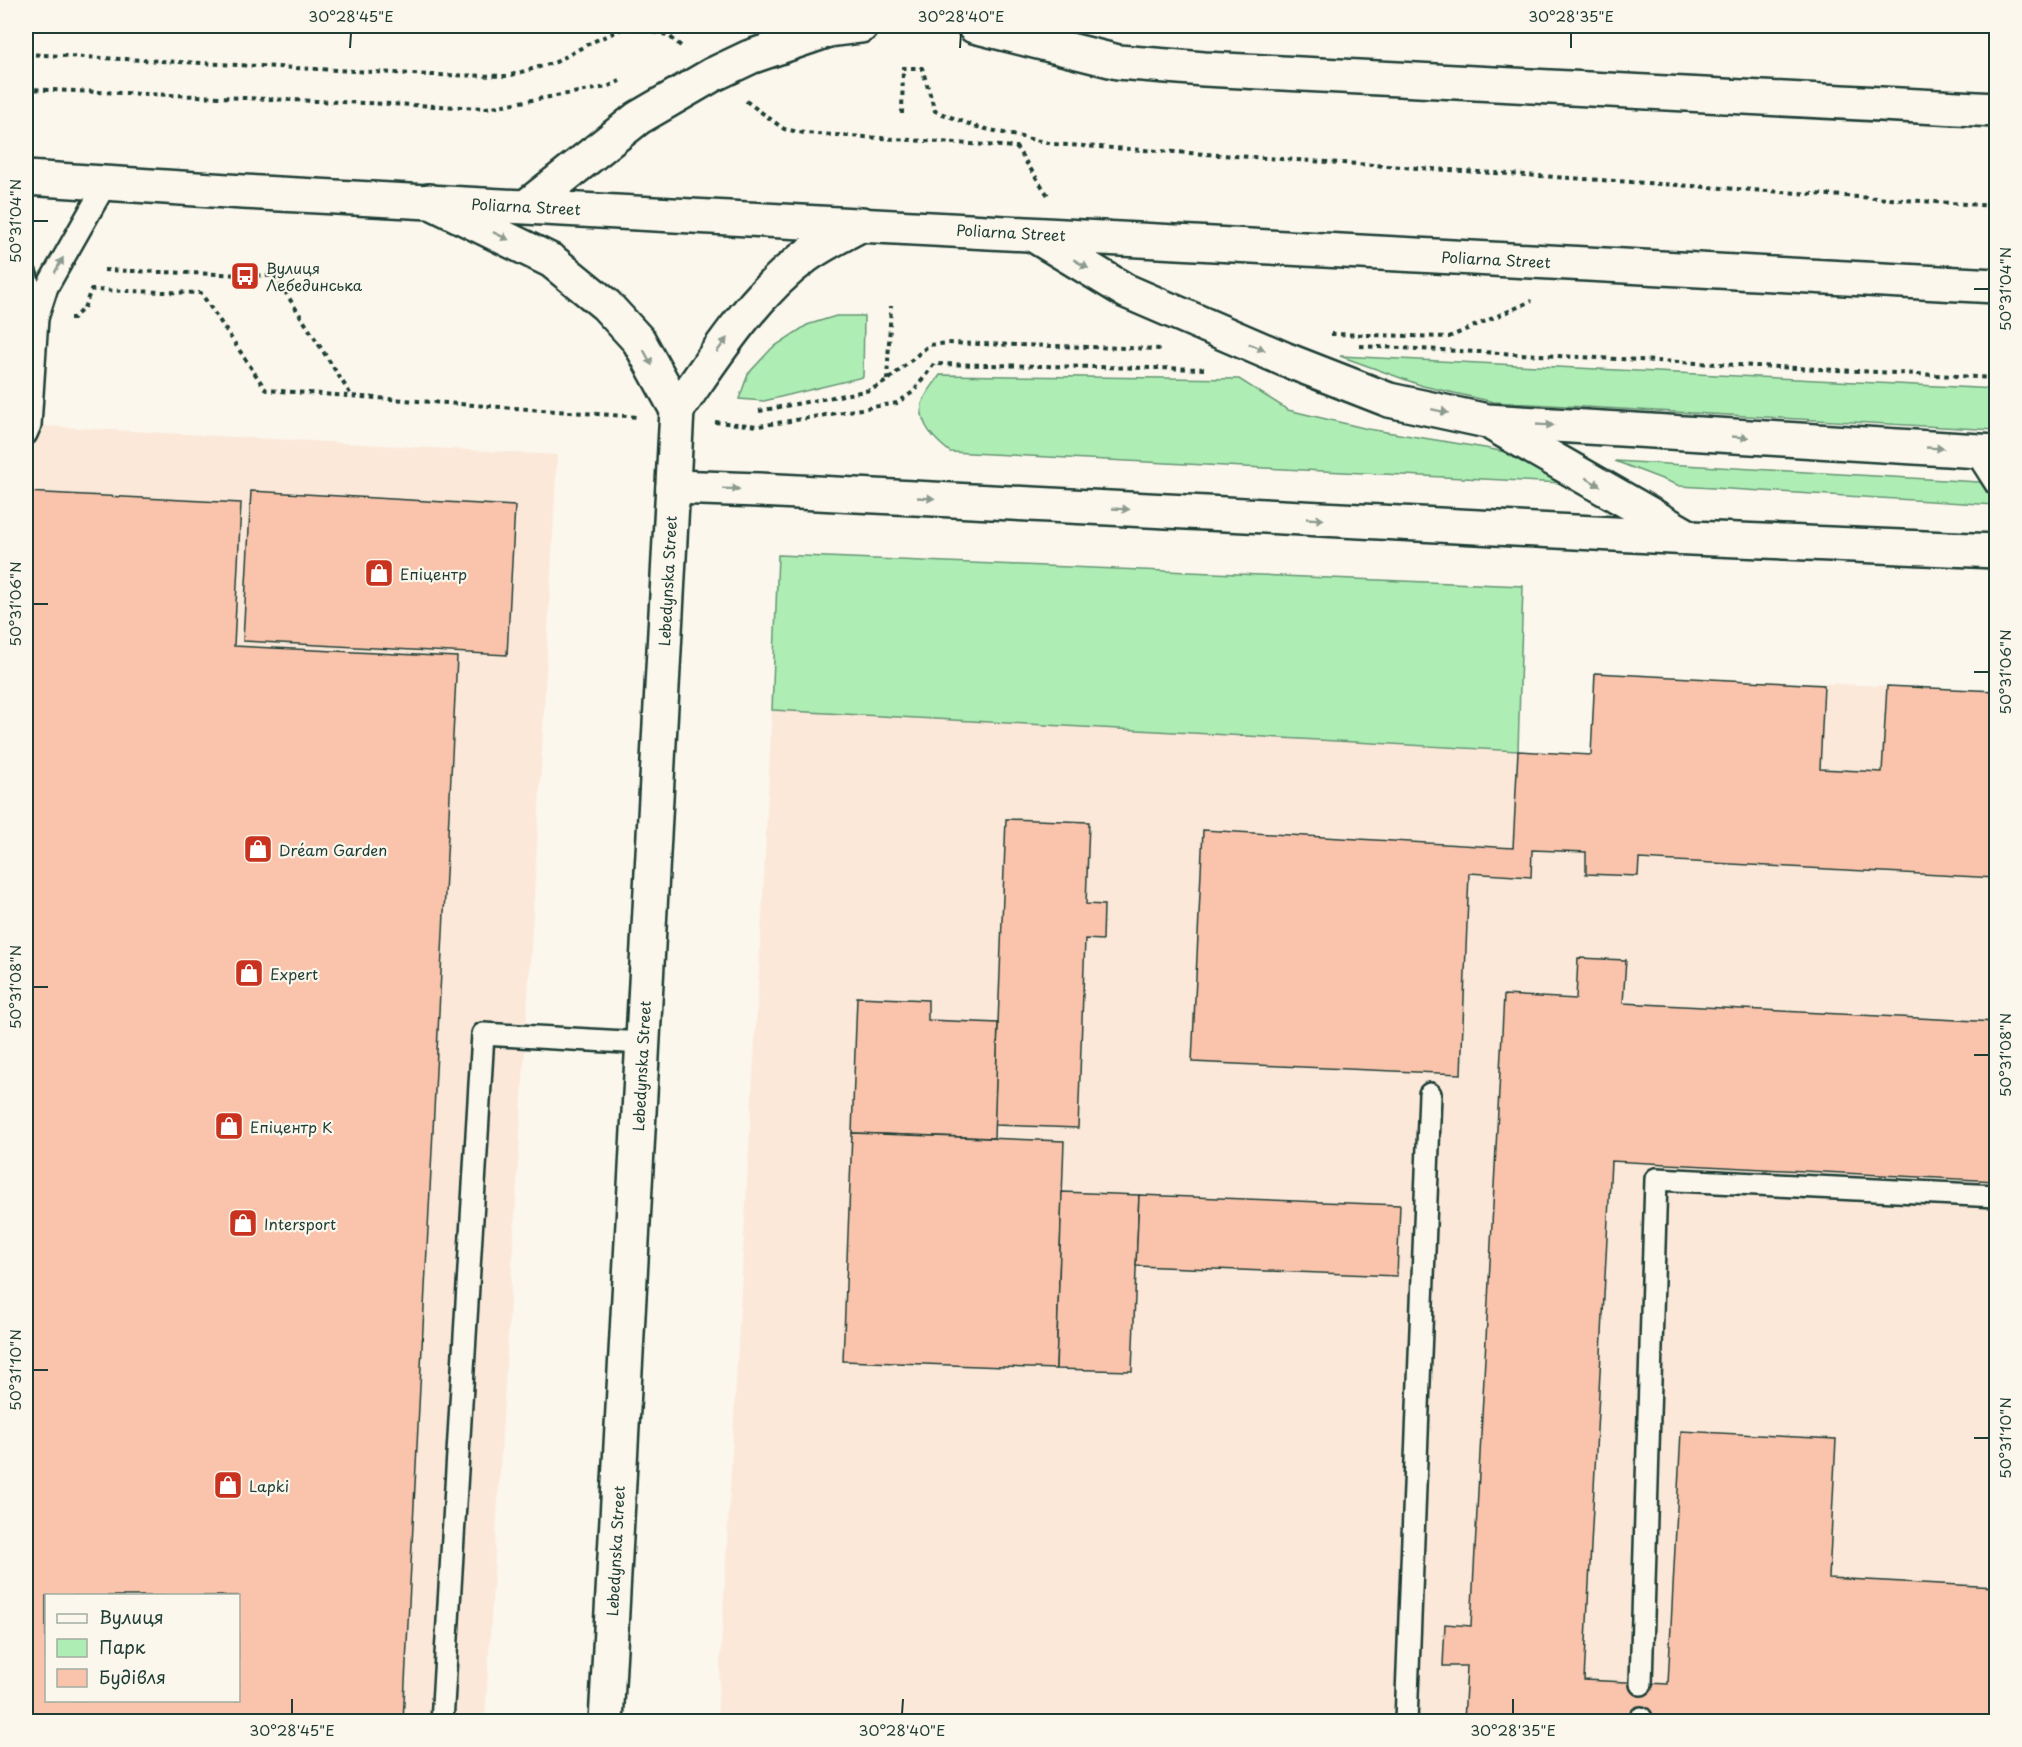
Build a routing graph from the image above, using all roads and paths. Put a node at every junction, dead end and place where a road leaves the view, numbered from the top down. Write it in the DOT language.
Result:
graph roads {
  1 [pos="861,26"];
  2 [pos="983,26"];
  3 [pos="26,54"];
  4 [pos="675,55"];
  5 [pos="712,75"];
  6 [pos="627,78"];
  7 [pos="26,89"];
  8 [pos="1996,110"];
  9 [pos="902,114"];
  10 [pos="26,178"];
  11 [pos="106,183"];
  12 [pos="429,201"];
  13 [pos="527,206"];
  14 [pos="1996,206"];
  15 [pos="861,224"];
  16 [pos="1031,233"];
  17 [pos="1074,235"];
  18 [pos="104,270"];
  19 [pos="26,275"];
  20 [pos="1996,286"];
  21 [pos="1543,297"];
  22 [pos="891,306"];
  23 [pos="37,318"];
  24 [pos="1321,334"];
  25 [pos="1255,346"];
  26 [pos="1353,346"];
  27 [pos="1172,349"];
  28 [pos="1996,378"];
  29 [pos="887,381"];
  30 [pos="351,396"];
  31 [pos="759,411"];
  32 [pos="676,415"];
  33 [pos="1487,422"];
  34 [pos="26,434"];
  35 [pos="1986,452"];
  36 [pos="1996,484"];
  37 [pos="673,488"];
  38 [pos="1691,538"];
  39 [pos="1996,551"];
  40 [pos="643,1043"];
  41 [pos="1430,1094"];
  42 [pos="1996,1196"];
  43 [pos="1641,1684"];
  44 [pos="442,1722"];
  45 [pos="606,1722"];
  46 [pos="1406,1722"];
  1 -- 5 [label="street"];
  2 -- 8 [label="street"];
  3 -- 4 [label="path"];
  5 -- 13 [label="street"];
  5 -- 17 [label="path"];
  6 -- 7 [label="path"];
  9 -- 14 [label="path"];
  10 -- 11 [label="street, Poliarna Street"];
  11 -- 12 [label="street, Poliarna Street"];
  23 -- 11 [label="lane, one-way"];
  12 -- 13 [label="street, Poliarna Street"];
  12 -- 32 [label="street, one-way"];
  13 -- 15 [label="street, Poliarna Street"];
  15 -- 16 [label="street, Poliarna Street"];
  32 -- 15 [label="street, one-way"];
  16 -- 17 [label="street, Poliarna Street"];
  16 -- 25 [label="street, one-way"];
  17 -- 20 [label="street, Poliarna Street"];
  18 -- 30 [label="path"];
  19 -- 23 [label="lane"];
  21 -- 24 [label="path"];
  22 -- 29 [label="path"];
  23 -- 30 [label="path"];
  23 -- 34 [label="lane"];
  25 -- 32 [label="path"];
  25 -- 33 [label="street, one-way"];
  26 -- 28 [label="path"];
  27 -- 29 [label="path"];
  29 -- 31 [label="path"];
  30 -- 32 [label="path"];
  32 -- 37 [label="street, Lebedynska Street"];
  33 -- 35 [label="street, one-way"];
  33 -- 38 [label="street, one-way"];
  35 -- 36 [label="lane"];
  37 -- 38 [label="street, one-way"];
  37 -- 40 [label="street, Lebedynska Street"];
  38 -- 39 [label="street"];
  40 -- 44 [label="lane"];
  40 -- 45 [label="street, Lebedynska Street"];
  41 -- 46 [label="lane"];
  42 -- 43 [label="lane"];
}
